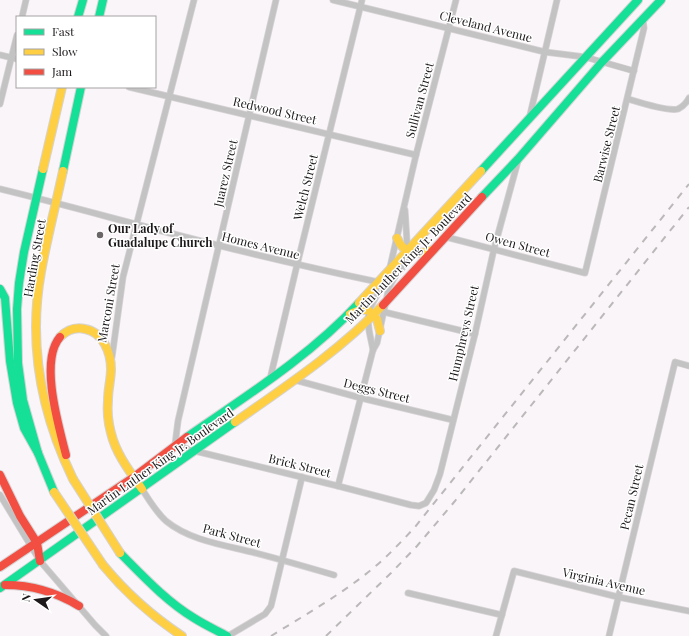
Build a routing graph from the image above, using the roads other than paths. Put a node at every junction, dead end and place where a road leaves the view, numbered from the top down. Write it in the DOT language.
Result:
graph roads {
  1 [pos="26,0"];
  2 [pos="82,0"];
  3 [pos="103,0"];
  4 [pos="194,0"];
  5 [pos="276,0"];
  6 [pos="333,0"];
  7 [pos="456,0"];
  8 [pos="557,0"];
  9 [pos="638,0"];
  10 [pos="654,0"];
  11 [pos="660,0"];
  12 [pos="361,3"];
  13 [pos="22,16"];
  14 [pos="78,16"];
  15 [pos="99,16"];
  16 [pos="645,17"];
  17 [pos="449,29"];
  18 [pos="16,43"];
  19 [pos="545,52"];
  20 [pos="0,55"];
  21 [pos="585,56"];
  22 [pos="14,58"];
  23 [pos="602,62"];
  24 [pos="634,71"];
  25 [pos="62,88"];
  26 [pos="82,88"];
  27 [pos="133,88"];
  28 [pos="169,97"];
  29 [pos="689,98"];
  30 [pos="628,99"];
  31 [pos="0,104"];
  32 [pos="249,115"];
  33 [pos="529,120"];
  34 [pos="330,134"];
  35 [pos="416,155"];
  36 [pos="518,159"];
  37 [pos="0,189"];
  38 [pos="37,198"];
  39 [pos="56,202"];
  40 [pos="404,206"];
  41 [pos="137,224"];
  42 [pos="446,237"];
  43 [pos="397,238"];
  44 [pos="220,246"];
  45 [pos="435,249"];
  46 [pos="494,249"];
  47 [pos="407,252"];
  48 [pos="297,265"];
  49 [pos="389,271"];
  50 [pos="585,273"];
  51 [pos="378,282"];
  52 [pos="0,289"];
  53 [pos="386,301"];
  54 [pos="384,312"];
  55 [pos="370,315"];
  56 [pos="347,316"];
  57 [pos="380,331"];
  58 [pos="475,334"];
  59 [pos="373,350"];
  60 [pos="689,366"];
  61 [pos="111,368"];
  62 [pos="270,380"];
  63 [pos="295,380"];
  64 [pos="361,398"];
  65 [pos="454,420"];
  66 [pos="175,445"];
  67 [pos="195,452"];
  68 [pos="38,453"];
  69 [pos="0,475"];
  70 [pos="134,476"];
  71 [pos="302,477"];
  72 [pos="73,479"];
  73 [pos="338,486"];
  74 [pos="142,489"];
  75 [pos="0,495"];
  76 [pos="419,506"];
  77 [pos="34,545"];
  78 [pos="283,560"];
  79 [pos="40,561"];
  80 [pos="0,567"];
  81 [pos="334,575"];
  82 [pos="1,588"];
  83 [pos="408,593"];
  84 [pos="618,597"];
  85 [pos="78,606"];
  86 [pos="689,612"];
  87 [pos="502,615"];
  88 [pos="106,636"];
  89 [pos="182,636"];
  90 [pos="227,636"];
  91 [pos="496,636"];
  92 [pos="609,636"];
  1 -- 13 [label="street"];
  2 -- 14 [label="main road"];
  3 -- 15 [label="main road"];
  4 -- 28 [label="street, Marconi Street"];
  5 -- 32 [label="street, Juarez Street"];
  6 -- 12 [label="street, Cleveland Avenue"];
  7 -- 17 [label="street, Sullivan Street"];
  8 -- 19 [label="street"];
  9 -- 21 [label="main road, Martin Luther King Jr. Boulevard"];
  10 -- 16 [label="main road"];
  11 -- 16 [label="main road, Martin Luther King Jr. Boulevard"];
  12 -- 17 [label="street, Cleveland Avenue"];
  12 -- 34 [label="street, Welch Street"];
  16 -- 23 [label="main road, Martin Luther King Jr. Boulevard"];
  16 -- 24 [label="street, Barwise Street"];
  17 -- 19 [label="street, Cleveland Avenue"];
  17 -- 35 [label="street, Sullivan Street"];
  18 -- 22 [label="street"];
  19 -- 21 [label="street, Cleveland Avenue"];
  19 -- 33 [label="street"];
  20 -- 22 [label="street"];
  21 -- 23 [label="street, Cleveland Avenue"];
  21 -- 33 [label="main road, Martin Luther King Jr. Boulevard"];
  22 -- 31 [label="street"];
  23 -- 24 [label="street, Cleveland Avenue"];
  23 -- 36 [label="main road, Martin Luther King Jr. Boulevard"];
  24 -- 30 [label="street, Barwise Street"];
  25 -- 38 [label="main road, Harding Street"];
  26 -- 39 [label="main road, Harding Street"];
  27 -- 28 [label="street, Redwood Street"];
  28 -- 32 [label="street, Redwood Street"];
  28 -- 41 [label="street, Marconi Street"];
  29 -- 30 [label="street"];
  30 -- 50 [label="street, Barwise Street"];
  32 -- 34 [label="street, Redwood Street"];
  32 -- 44 [label="street, Juarez Street"];
  33 -- 47 [label="main road, Martin Luther King Jr. Boulevard"];
  34 -- 35 [label="street, Redwood Street"];
  34 -- 48 [label="street, Welch Street"];
  35 -- 40 [label="street, Sullivan Street"];
  36 -- 42 [label="main road, Martin Luther King Jr. Boulevard"];
  36 -- 46 [label="street, Humphreys Street"];
  37 -- 38 [label="street, Homes Avenue"];
  38 -- 39 [label="street, Homes Avenue"];
  38 -- 68 [label="main road, Harding Street"];
  39 -- 41 [label="street, Homes Avenue"];
  39 -- 72 [label="main road, Harding Street"];
  40 -- 43 [label="street, Sullivan Street"];
  40 -- 47 [label="street, Sullivan Street"];
  41 -- 44 [label="street, Homes Avenue"];
  41 -- 61 [label="street, Marconi Street"];
  42 -- 45 [label="main road, Martin Luther King Jr. Boulevard"];
  42 -- 46 [label="street, Owen Street"];
  43 -- 47 [label="main road"];
  43 -- 49 [label="street, Sullivan Street"];
  44 -- 48 [label="street, Homes Avenue"];
  44 -- 66 [label="street, Juarez Street"];
  45 -- 47 [label="main road"];
  45 -- 53 [label="main road, Martin Luther King Jr. Boulevard"];
  46 -- 50 [label="street, Owen Street"];
  46 -- 58 [label="street, Humphreys Street"];
  47 -- 49 [label="main road, Martin Luther King Jr. Boulevard"];
  47 -- 53 [label="street, Sullivan Street"];
  48 -- 51 [label="street, Homes Avenue"];
  48 -- 62 [label="street, Welch Street"];
  49 -- 51 [label="main road, Martin Luther King Jr. Boulevard"];
  49 -- 55 [label="street, Sullivan Street"];
  51 -- 56 [label="main road, Martin Luther King Jr. Boulevard"];
  52 -- 68 [label="main road"];
  53 -- 54 [label="street, Sullivan Street"];
  53 -- 55 [label="main road, Martin Luther King Jr. Boulevard"];
  54 -- 57 [label="street, Sullivan Street"];
  54 -- 58 [label="street"];
  55 -- 56 [label="main road"];
  55 -- 57 [label="main road"];
  55 -- 59 [label="street, Sullivan Street"];
  55 -- 63 [label="main road, Martin Luther King Jr. Boulevard"];
  56 -- 62 [label="main road, Martin Luther King Jr. Boulevard"];
  57 -- 59 [label="street, Sullivan Street"];
  58 -- 65 [label="street, Humphreys Street"];
  59 -- 64 [label="street, Sullivan Street"];
  60 -- 84 [label="street, Pecan Street"];
  61 -- 70 [label="main road, Marconi Street"];
  61 -- 72 [label="main road"];
  62 -- 66 [label="main road, Martin Luther King Jr. Boulevard"];
  63 -- 64 [label="street, Deggs Street"];
  63 -- 67 [label="main road, Martin Luther King Jr. Boulevard"];
  64 -- 65 [label="street, Deggs Street"];
  64 -- 73 [label="street, Sullivan Street"];
  65 -- 76 [label="street, Humphreys Street"];
  66 -- 67 [label="street, Brick Street"];
  66 -- 70 [label="main road, Martin Luther King Jr. Boulevard"];
  67 -- 71 [label="street, Brick Street"];
  67 -- 74 [label="main road, Martin Luther King Jr. Boulevard"];
  68 -- 89 [label="main road, bridge"];
  69 -- 77 [label="main road"];
  70 -- 74 [label="main road, Marconi Street"];
  70 -- 77 [label="main road, Martin Luther King Jr. Boulevard"];
  71 -- 73 [label="street, Brick Street"];
  71 -- 78 [label="street"];
  72 -- 90 [label="main road, bridge"];
  73 -- 76 [label="street, Brick Street"];
  74 -- 78 [label="street, Park Street"];
  74 -- 79 [label="main road, Martin Luther King Jr. Boulevard"];
  75 -- 77 [label="street"];
  77 -- 79 [label="main road"];
  77 -- 80 [label="main road, Martin Luther King Jr. Boulevard"];
  78 -- 81 [label="street, Park Street"];
  78 -- 90 [label="street"];
  79 -- 82 [label="main road, Martin Luther King Jr. Boulevard"];
  79 -- 85 [label="street"];
  82 -- 85 [label="main road"];
  83 -- 87 [label="street"];
  84 -- 86 [label="street, Virginia Avenue"];
  84 -- 87 [label="street, Virginia Avenue"];
  84 -- 92 [label="street, Pecan Street"];
  85 -- 88 [label="street"];
  87 -- 91 [label="street"];
}
